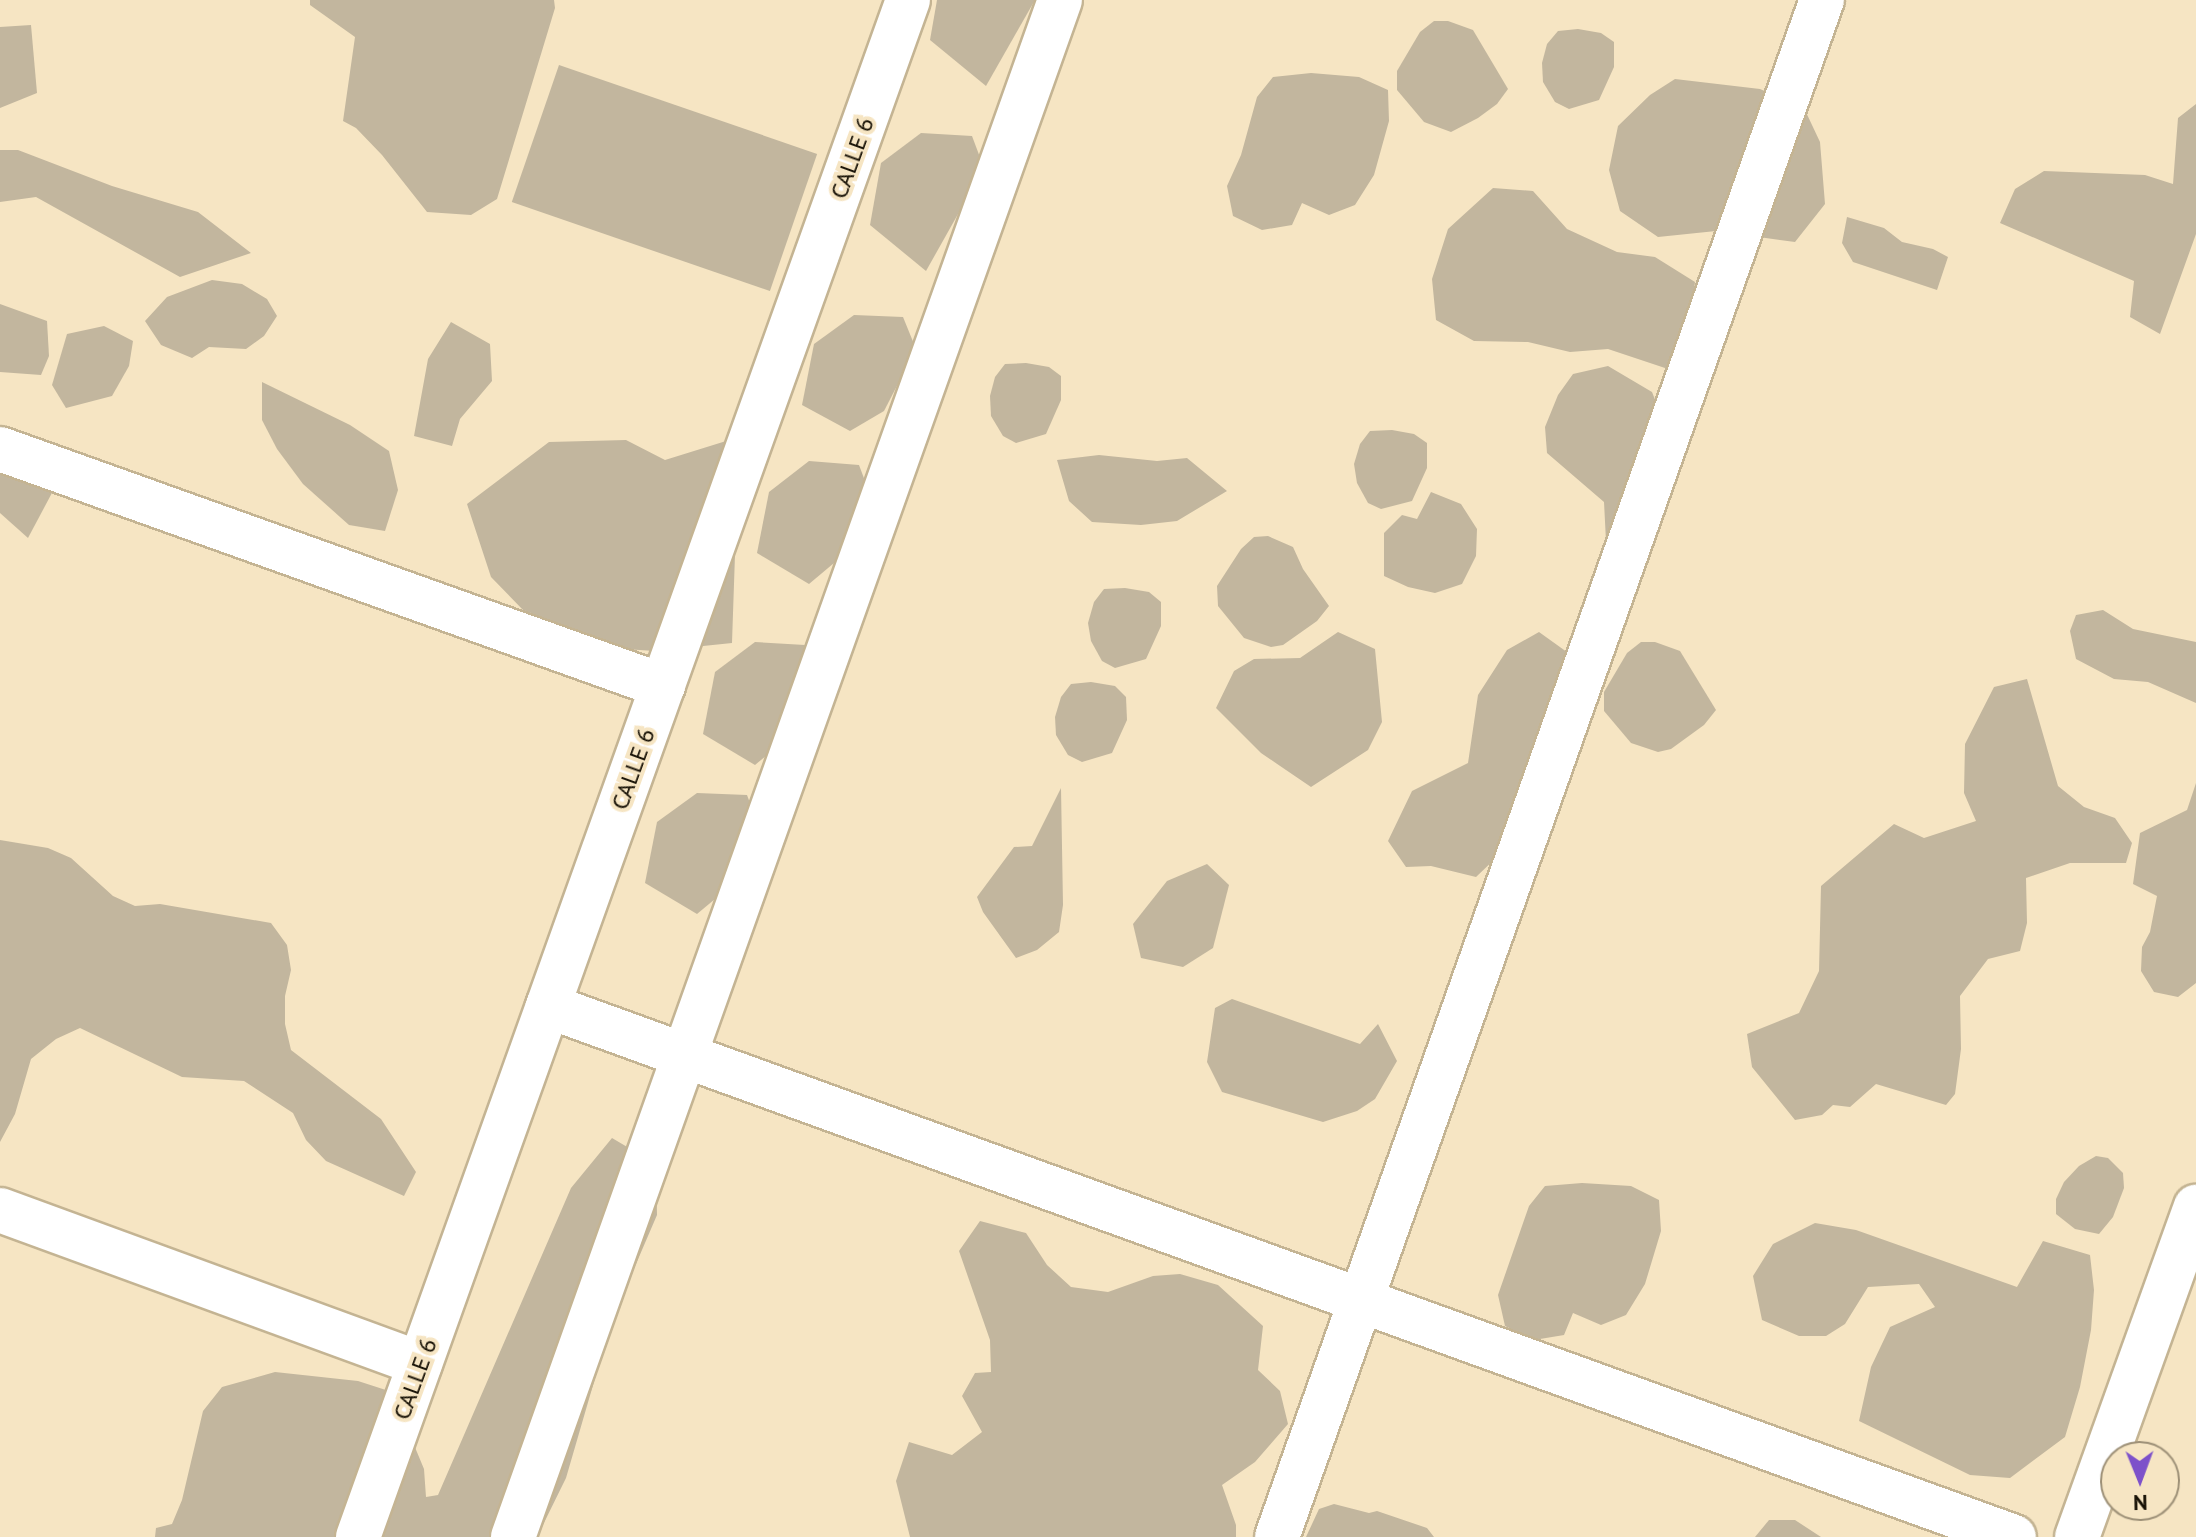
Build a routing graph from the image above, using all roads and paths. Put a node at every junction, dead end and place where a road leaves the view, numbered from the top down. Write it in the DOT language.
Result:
graph roads {
  1 [pos="908,0"];
  2 [pos="1060,0"];
  3 [pos="1822,0"];
  4 [pos="0,449"];
  5 [pos="663,686"];
  6 [pos="548,1006"];
  7 [pos="684,1055"];
  8 [pos="0,1210"];
  9 [pos="2194,1221"];
  10 [pos="1360,1300"];
  11 [pos="420,1364"];
  12 [pos="358,1537"];
  13 [pos="513,1537"];
  14 [pos="1277,1537"];
  15 [pos="2014,1537"];
  16 [pos="2077,1537"];
  1 -- 5 [label="street, CALLE 6"];
  2 -- 7 [label="street"];
  3 -- 10 [label="street"];
  4 -- 5 [label="street"];
  5 -- 6 [label="street, CALLE 6"];
  6 -- 7 [label="street"];
  6 -- 11 [label="street, CALLE 6"];
  7 -- 10 [label="street"];
  7 -- 13 [label="street"];
  8 -- 11 [label="street"];
  9 -- 16 [label="street"];
  10 -- 14 [label="street"];
  10 -- 15 [label="street"];
  11 -- 12 [label="street, CALLE 6"];
}
